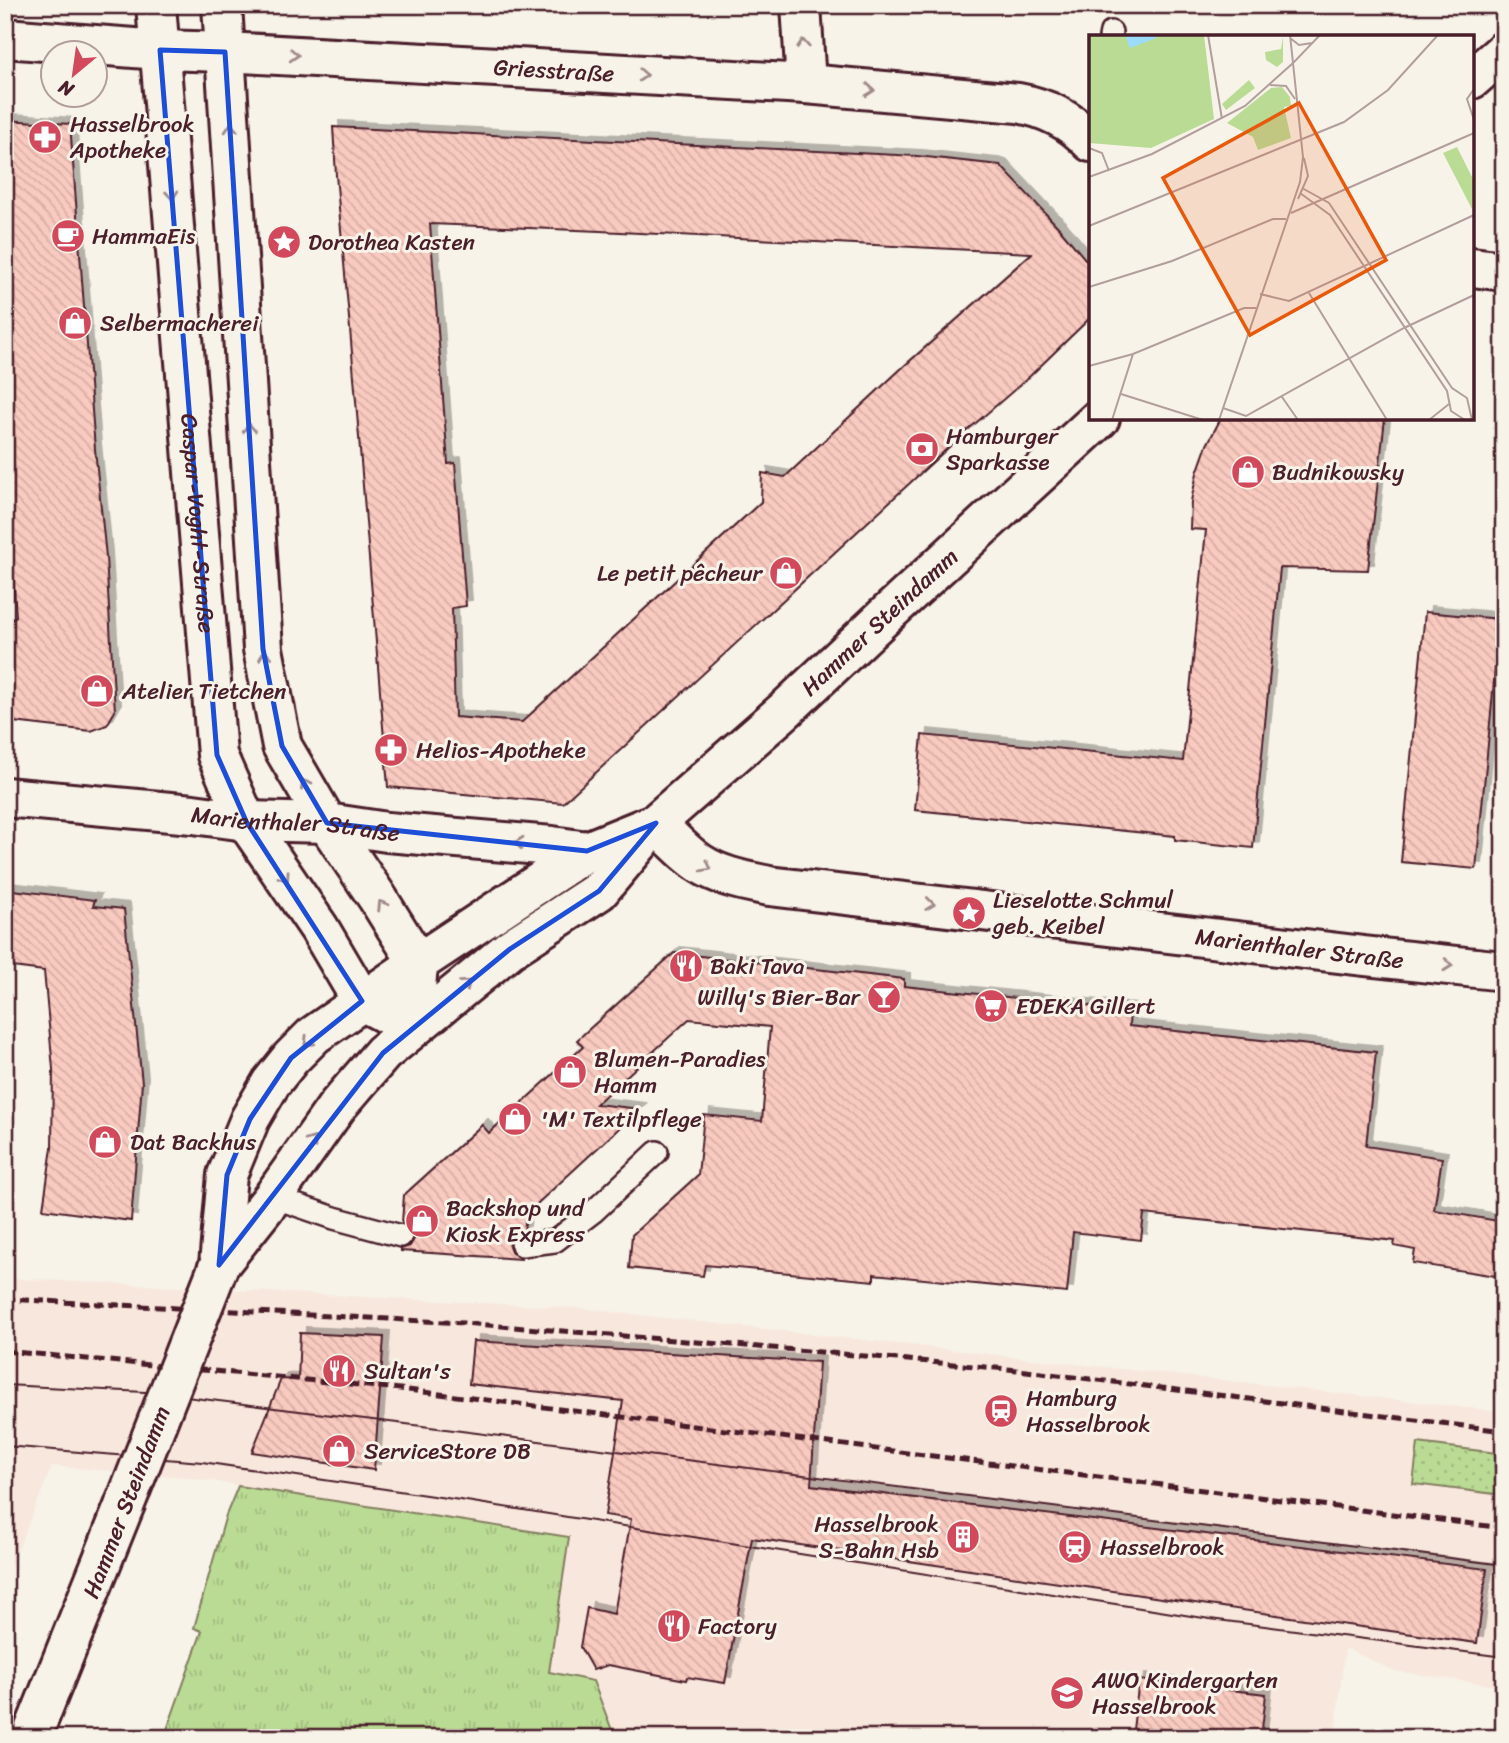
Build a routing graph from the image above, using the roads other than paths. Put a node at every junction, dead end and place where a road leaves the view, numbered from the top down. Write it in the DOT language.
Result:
graph roads {
  1 [pos="156,5"];
  2 [pos="222,5"];
  3 [pos="801,5"];
  4 [pos="5,38"];
  5 [pos="160,50"];
  6 [pos="1504,51"];
  7 [pos="225,52"];
  8 [pos="1474,77"];
  9 [pos="806,84"];
  10 [pos="1089,140"];
  11 [pos="1474,267"];
  12 [pos="1504,271"];
  13 [pos="1098,420"];
  14 [pos="5,797"];
  15 [pos="246,821"];
  16 [pos="327,822"];
  17 [pos="656,823"];
  18 [pos="587,850"];
  19 [pos="418,963"];
  20 [pos="1504,971"];
  21 [pos="362,1001"];
  22 [pos="413,1028"];
  23 [pos="657,1153"];
  24 [pos="273,1197"];
  25 [pos="401,1237"];
  26 [pos="522,1245"];
  27 [pos="219,1265"];
  28 [pos="31,1738"];
  1 -- 5 [label="street, Caspar-Voght-Straße"];
  2 -- 7 [label="street"];
  9 -- 3 [label="street, one-way"];
  4 -- 5 [label="street, Griesstraße"];
  5 -- 7 [label="street, Griesstraße"];
  5 -- 15 [label="street, Caspar-Voght-Straße, one-way"];
  6 -- 8 [label="street"];
  7 -- 9 [label="street, Griesstraße, one-way"];
  16 -- 7 [label="street, one-way"];
  9 -- 10 [label="street, Griesstraße, one-way"];
  11 -- 12 [label="street"];
  13 -- 17 [label="street, Hammer Steindamm"];
  14 -- 15 [label="street, Marienthaler Straße"];
  15 -- 16 [label="street, Marienthaler Straße"];
  15 -- 21 [label="street, Caspar-Voght-Straße, one-way"];
  18 -- 16 [label="street, Marienthaler Straße, one-way"];
  19 -- 16 [label="street, one-way"];
  17 -- 18 [label="street, Hammer Steindamm"];
  17 -- 20 [label="street, Marienthaler Straße, one-way"];
  22 -- 17 [label="street, Hammer Steindamm, one-way"];
  18 -- 19 [label="street, Hammer Steindamm"];
  19 -- 21 [label="street, Hammer Steindamm"];
  19 -- 22 [label="street"];
  21 -- 22 [label="street"];
  21 -- 27 [label="street, Hammer Steindamm, one-way"];
  24 -- 22 [label="street, Hammer Steindamm, one-way"];
  23 -- 26 [label="lane"];
  24 -- 25 [label="lane"];
  24 -- 27 [label="street, Hammer Steindamm"];
  27 -- 28 [label="street, Hammer Steindamm, bridge"];
}
